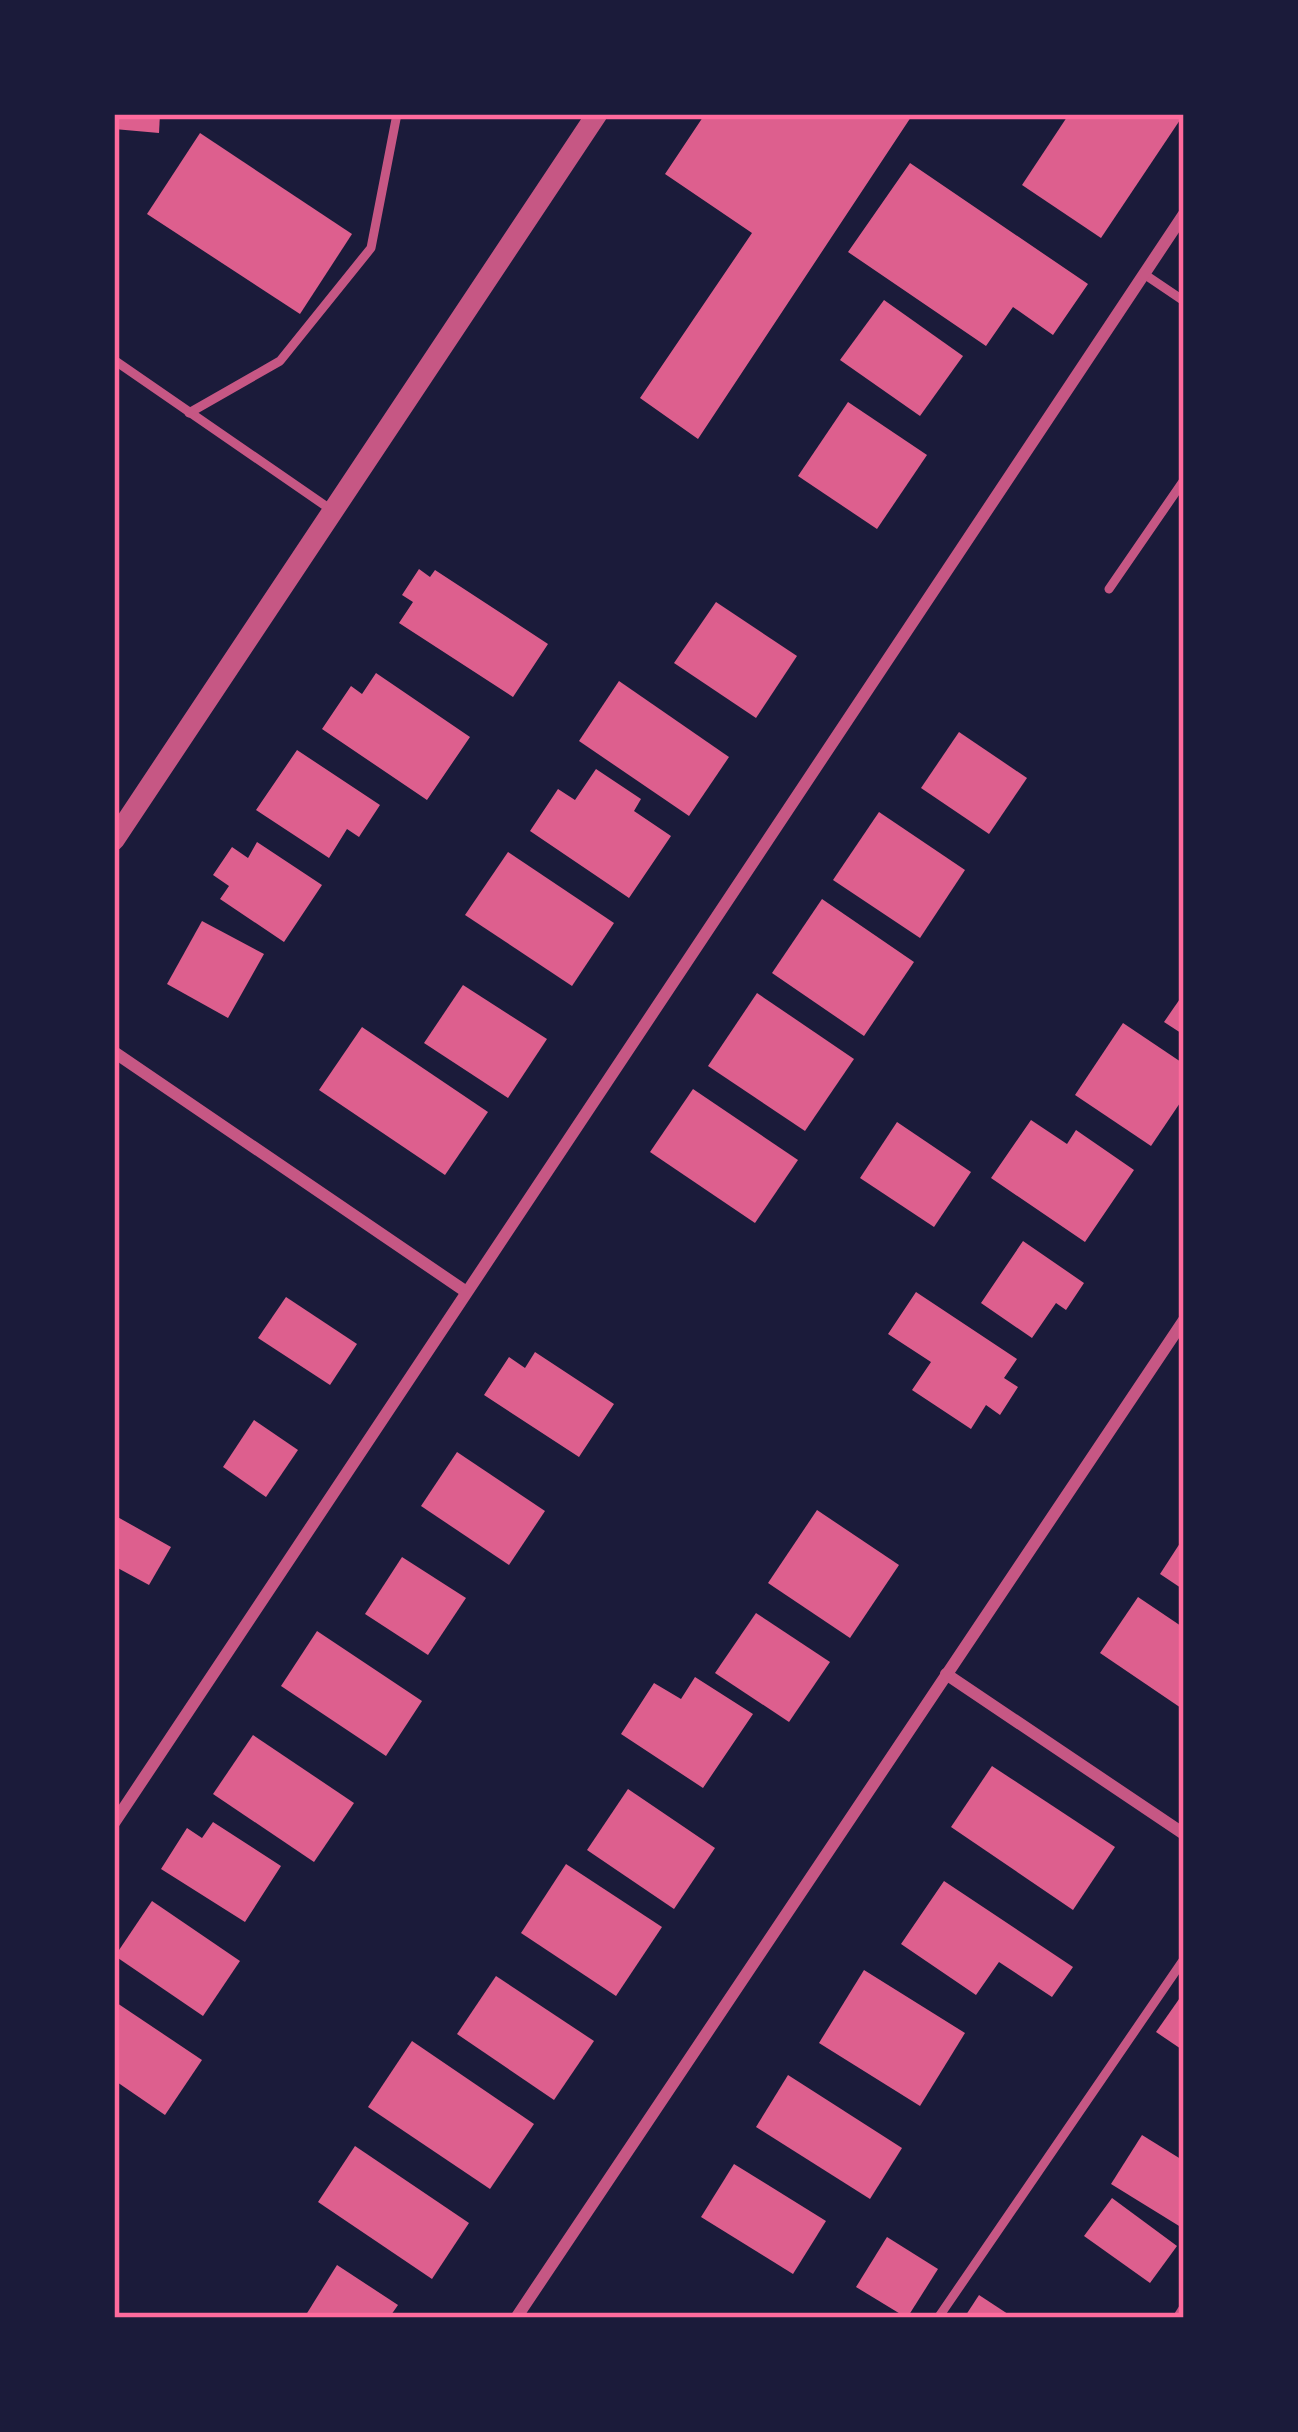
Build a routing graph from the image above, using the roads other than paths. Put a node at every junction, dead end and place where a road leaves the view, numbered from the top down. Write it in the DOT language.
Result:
graph roads {
  1 [pos="397,114"];
  2 [pos="597,114"];
  3 [pos="1184,214"];
  4 [pos="1144,274"];
  5 [pos="1184,301"];
  6 [pos="114,360"];
  7 [pos="189,413"];
  8 [pos="1184,480"];
  9 [pos="330,509"];
  10 [pos="1109,589"];
  11 [pos="114,840"];
  12 [pos="114,1052"];
  13 [pos="465,1291"];
  14 [pos="1184,1320"];
  15 [pos="946,1674"];
  16 [pos="114,1823"];
  17 [pos="1184,1834"];
  18 [pos="1184,1959"];
  19 [pos="1184,2308"];
  20 [pos="516,2318"];
  21 [pos="938,2318"];
  22 [pos="1177,2318"];
  1 -- 7 [label="lane"];
  2 -- 9 [label="street"];
  3 -- 4 [label="street"];
  4 -- 5 [label="lane"];
  4 -- 13 [label="street"];
  6 -- 7 [label="lane"];
  7 -- 9 [label="lane"];
  8 -- 10 [label="lane"];
  9 -- 11 [label="street"];
  12 -- 13 [label="street"];
  13 -- 16 [label="street"];
  14 -- 15 [label="street"];
  15 -- 17 [label="street"];
  15 -- 20 [label="street"];
  18 -- 21 [label="lane"];
  19 -- 22 [label="lane"];
}
